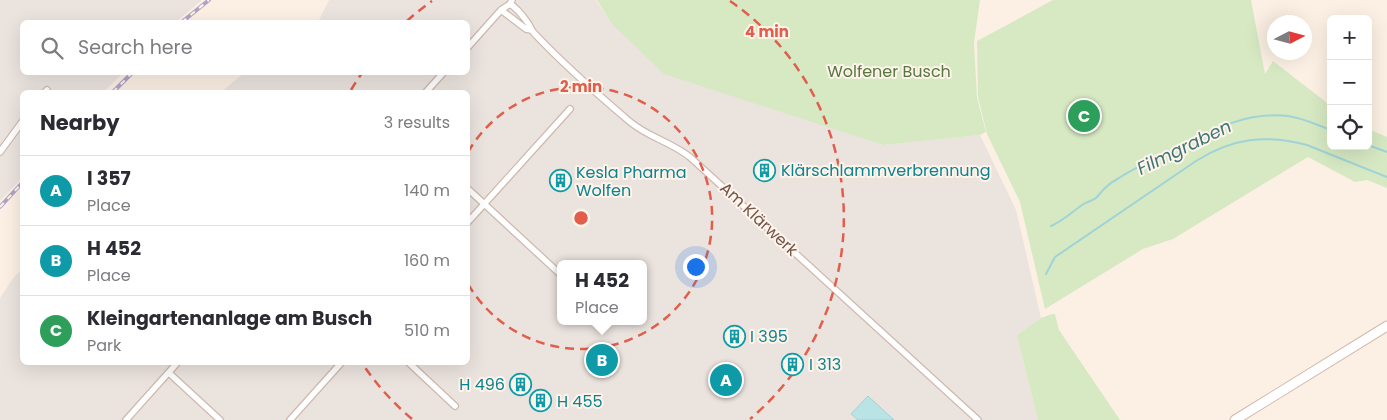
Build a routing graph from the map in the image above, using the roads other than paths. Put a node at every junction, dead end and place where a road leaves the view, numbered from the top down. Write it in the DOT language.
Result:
graph roads {
  1 [pos="511,2"];
  2 [pos="501,10"];
  3 [pos="531,30"];
  4 [pos="470,45"];
  5 [pos="441,75"];
  6 [pos="428,90"];
  7 [pos="570,108"];
  8 [pos="20,125"];
  9 [pos="0,152"];
  10 [pos="470,191"];
  11 [pos="484,204"];
  12 [pos="470,220"];
  13 [pos="557,271"];
  14 [pos="1387,326"];
  15 [pos="176,365"];
  16 [pos="339,365"];
  17 [pos="411,365"];
  18 [pos="169,373"];
  19 [pos="455,406"];
  20 [pos="126,420"];
  21 [pos="220,420"];
  22 [pos="290,420"];
  23 [pos="978,420"];
  24 [pos="1235,420"];
  1 -- 2 [label="street"];
  1 -- 3 [label="street, Am Klärwerk"];
  2 -- 3 [label="street, Am Klärwerk"];
  2 -- 4 [label="street"];
  3 -- 23 [label="street, Am Klärwerk"];
  5 -- 6 [label="street"];
  7 -- 11 [label="street"];
  8 -- 9 [label="street"];
  10 -- 11 [label="street"];
  11 -- 12 [label="street"];
  11 -- 13 [label="street"];
  14 -- 24 [label="main road"];
  15 -- 18 [label="street"];
  16 -- 22 [label="street"];
  17 -- 19 [label="street"];
  18 -- 20 [label="street"];
  18 -- 21 [label="street"];
}
